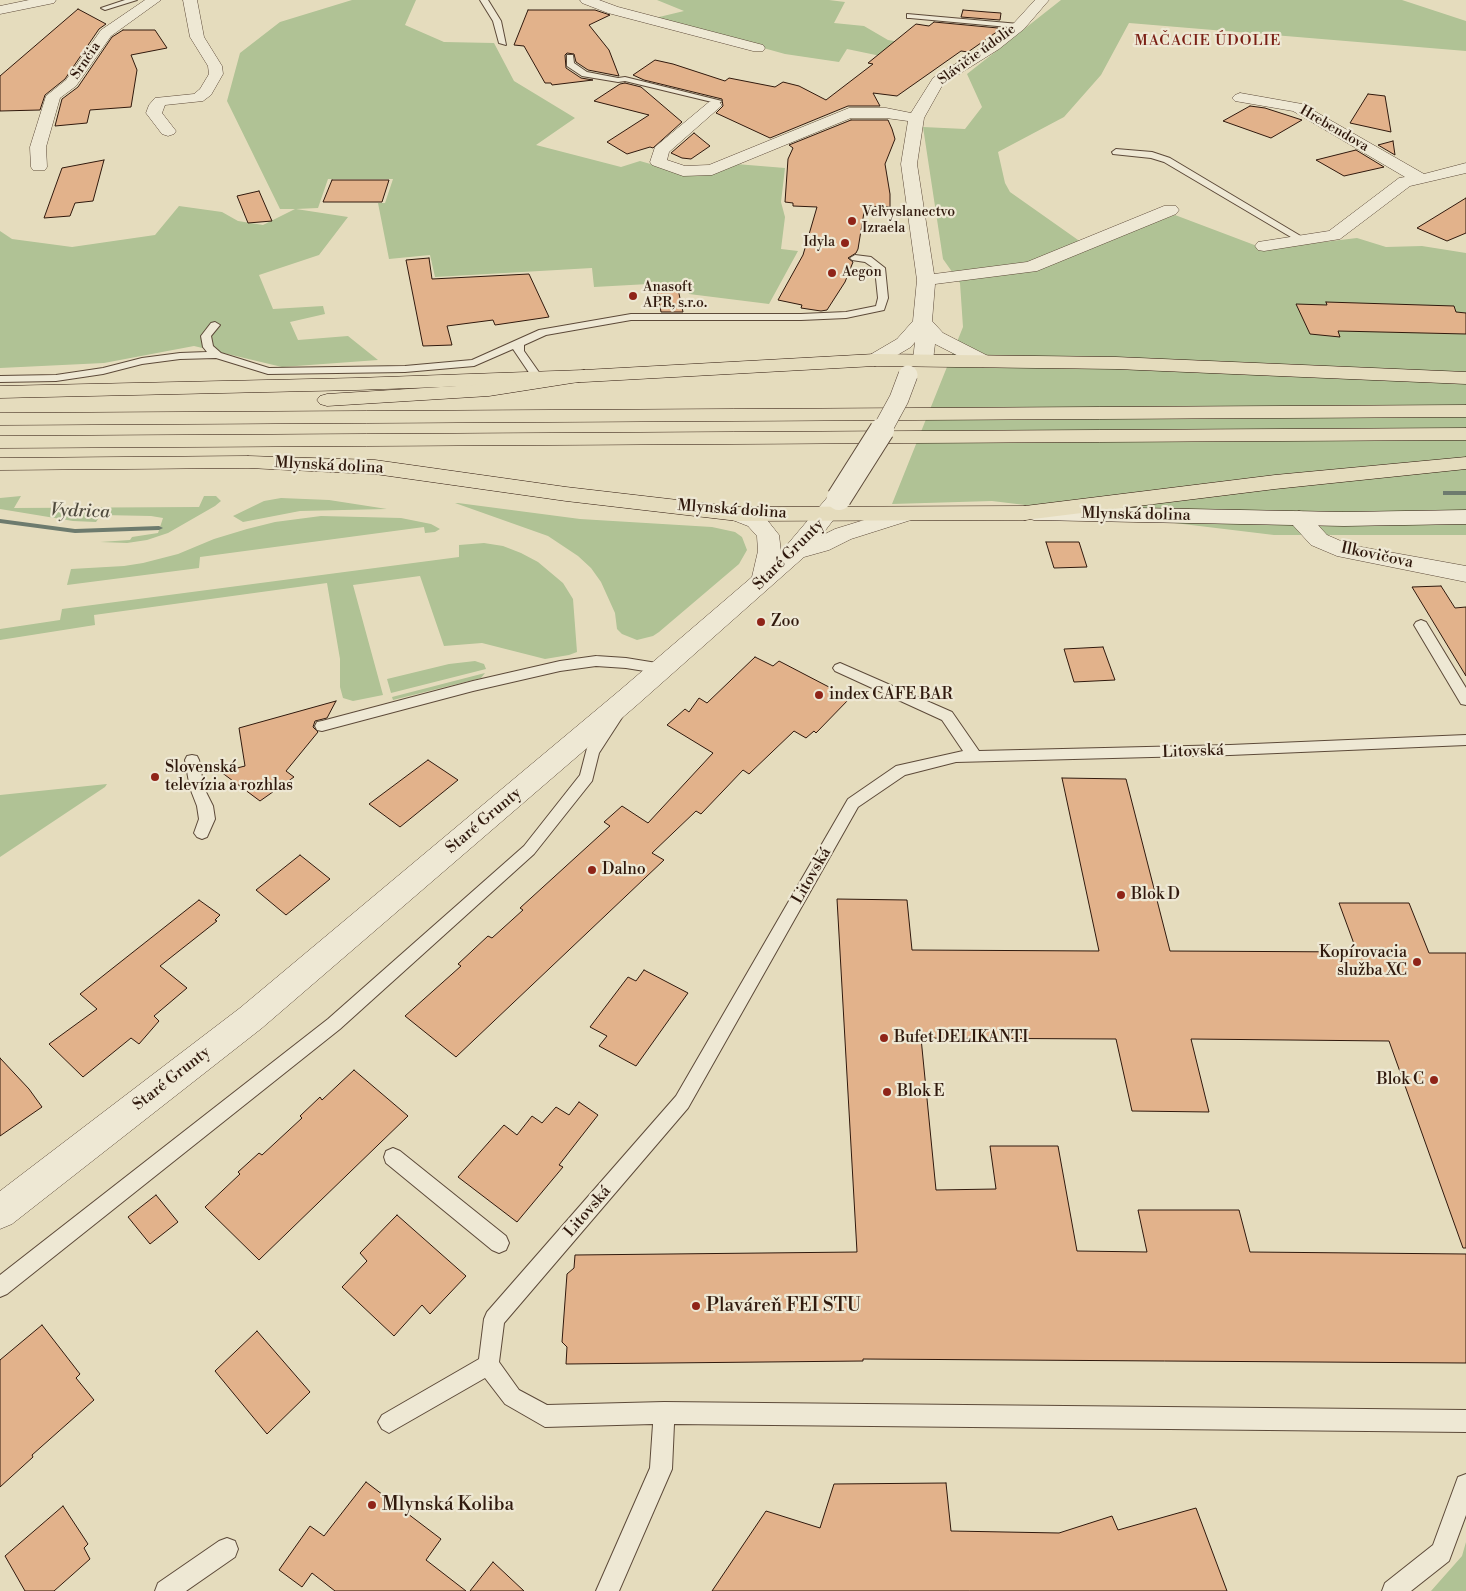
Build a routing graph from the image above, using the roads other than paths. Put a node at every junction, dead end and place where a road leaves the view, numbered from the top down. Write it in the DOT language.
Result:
graph roads {
  1 [pos="49,0"];
  2 [pos="133,0"];
  3 [pos="154,0"];
  4 [pos="190,0"];
  5 [pos="484,0"];
  6 [pos="587,0"];
  7 [pos="1042,0"];
  8 [pos="105,8"];
  9 [pos="0,10"];
  10 [pos="910,16"];
  11 [pos="1019,26"];
  12 [pos="503,43"];
  13 [pos="758,48"];
  14 [pos="570,57"];
  15 [pos="1240,98"];
  16 [pos="714,105"];
  17 [pos="916,118"];
  18 [pos="168,131"];
  19 [pos="1116,152"];
  20 [pos="38,167"];
  21 [pos="1466,168"];
  22 [pos="1422,180"];
  23 [pos="1170,210"];
  24 [pos="1304,241"];
  25 [pos="1264,246"];
  26 [pos="855,258"];
  27 [pos="934,279"];
  28 [pos="922,322"];
  29 [pos="215,326"];
  30 [pos="518,342"];
  31 [pos="217,355"];
  32 [pos="905,360"];
  33 [pos="923,360"];
  34 [pos="983,361"];
  35 [pos="584,376"];
  36 [pos="538,378"];
  37 [pos="1466,378"];
  38 [pos="0,379"];
  39 [pos="0,392"];
  40 [pos="1466,411"];
  41 [pos="0,418"];
  42 [pos="1466,434"];
  43 [pos="0,442"];
  44 [pos="1466,463"];
  45 [pos="0,464"];
  46 [pos="834,507"];
  47 [pos="1025,513"];
  48 [pos="738,514"];
  49 [pos="904,515"];
  50 [pos="1466,517"];
  51 [pos="1299,518"];
  52 [pos="796,552"];
  53 [pos="1466,574"];
  54 [pos="763,582"];
  55 [pos="1421,624"];
  56 [pos="840,668"];
  57 [pos="663,669"];
  58 [pos="628,698"];
  59 [pos="1466,700"];
  60 [pos="322,726"];
  61 [pos="1466,740"];
  62 [pos="975,757"];
  63 [pos="192,760"];
  64 [pos="202,833"];
  65 [pos="393,1157"];
  66 [pos="0,1212"];
  67 [pos="500,1243"];
  68 [pos="0,1287"];
  69 [pos="488,1365"];
  70 [pos="664,1413"];
  71 [pos="1466,1421"];
  72 [pos="389,1422"];
  73 [pos="1466,1485"];
  74 [pos="227,1549"];
  75 [pos="166,1591"];
  76 [pos="607,1591"];
  77 [pos="1393,1591"];
  1 -- 9 [label="street"];
  2 -- 8 [label="lane"];
  3 -- 20 [label="street, Srnčia"];
  4 -- 18 [label="street"];
  5 -- 12 [label="lane"];
  6 -- 13 [label="street"];
  7 -- 11 [label="street, Slávičie údolie"];
  10 -- 11 [label="lane"];
  11 -- 17 [label="street, Slávičie údolie"];
  14 -- 16 [label="lane"];
  15 -- 22 [label="street, Hrebendova"];
  16 -- 17 [label="street"];
  17 -- 27 [label="street, Slávičie údolie"];
  19 -- 24 [label="lane"];
  21 -- 22 [label="street"];
  22 -- 24 [label="street"];
  23 -- 27 [label="street"];
  24 -- 25 [label="street"];
  26 -- 30 [label="lane"];
  27 -- 28 [label="street, Slávičie údolie"];
  28 -- 32 [label="street"];
  28 -- 33 [label="street, Slávičie údolie"];
  28 -- 34 [label="street"];
  29 -- 31 [label="lane"];
  30 -- 31 [label="lane"];
  30 -- 36 [label="lane"];
  31 -- 38 [label="lane"];
  32 -- 33 [label="street, Staré Grunty"];
  32 -- 35 [label="main road"];
  32 -- 46 [label="street, Staré Grunty, bridge"];
  33 -- 34 [label="main road"];
  34 -- 37 [label="main road"];
  35 -- 36 [label="main road"];
  35 -- 41 [label="main road"];
  36 -- 39 [label="main road"];
  40 -- 41 [label="main road"];
  42 -- 43 [label="main road"];
  44 -- 47 [label="main road"];
  45 -- 48 [label="main road, Mlynská dolina"];
  46 -- 48 [label="main road, Mlynská dolina"];
  46 -- 49 [label="main road, Mlynská dolina"];
  46 -- 52 [label="street, Staré Grunty"];
  47 -- 49 [label="main road, Mlynská dolina"];
  47 -- 51 [label="street, Mlynská dolina"];
  48 -- 54 [label="street"];
  49 -- 52 [label="street"];
  50 -- 51 [label="street, Mlynská dolina"];
  51 -- 53 [label="street, Ilkovičova"];
  52 -- 54 [label="street, Staré Grunty"];
  54 -- 57 [label="street, Staré Grunty"];
  55 -- 59 [label="lane"];
  56 -- 62 [label="lane"];
  57 -- 58 [label="street, Staré Grunty"];
  57 -- 60 [label="lane"];
  58 -- 66 [label="street, Staré Grunty"];
  58 -- 68 [label="lane"];
  61 -- 62 [label="lane, Litovská"];
  62 -- 69 [label="lane, Litovská"];
  63 -- 64 [label="lane"];
  65 -- 67 [label="lane"];
  69 -- 70 [label="lane"];
  69 -- 72 [label="lane"];
  70 -- 71 [label="lane"];
  70 -- 76 [label="lane"];
  73 -- 77 [label="lane"];
  74 -- 75 [label="lane"];
}
